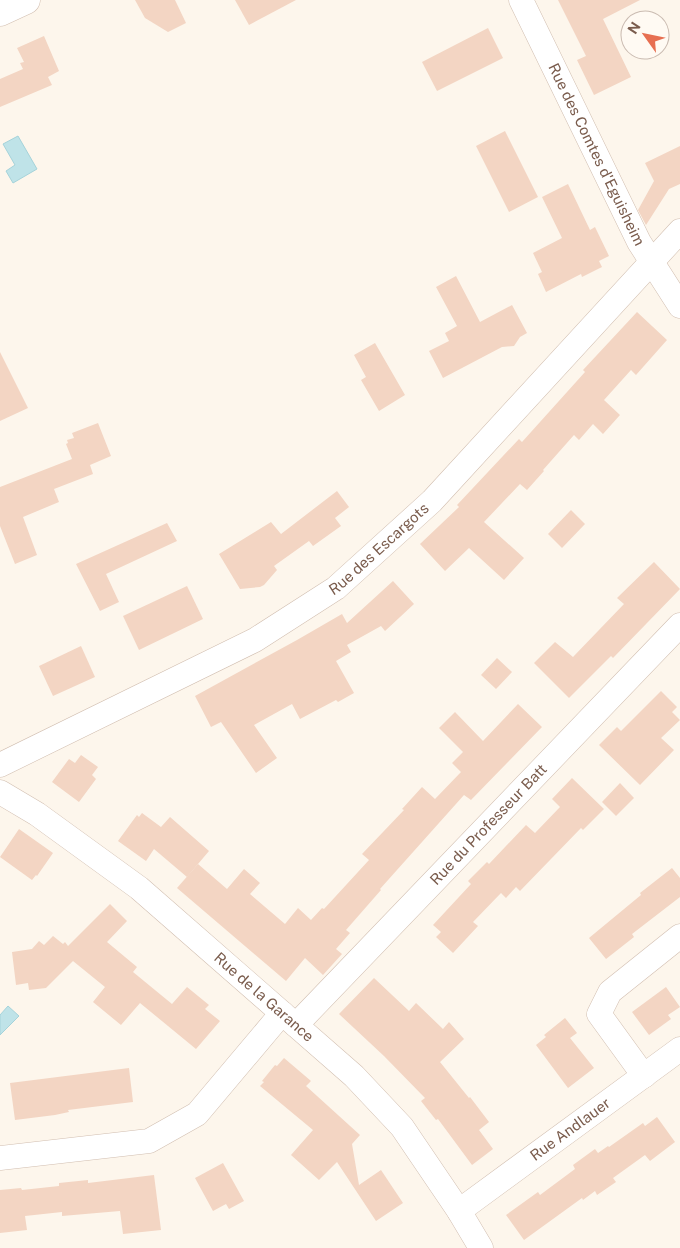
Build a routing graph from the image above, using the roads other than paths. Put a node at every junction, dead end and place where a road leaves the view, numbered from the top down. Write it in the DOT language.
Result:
graph roads {
  1 [pos="26,0"];
  2 [pos="522,0"];
  3 [pos="0,12"];
  4 [pos="680,232"];
  5 [pos="651,263"];
  6 [pos="680,306"];
  7 [pos="680,625"];
  8 [pos="0,765"];
  9 [pos="0,792"];
  10 [pos="680,936"];
  11 [pos="289,1019"];
  12 [pos="680,1049"];
  13 [pos="644,1076"];
  14 [pos="0,1158"];
  15 [pos="459,1211"];
  16 [pos="481,1248"];
  1 -- 3 [label="street"];
  2 -- 5 [label="street, Rue des Comtes d'Eguisheim"];
  4 -- 5 [label="street, Rue des Escargots"];
  5 -- 6 [label="street, Rue des Comtes d'Eguisheim"];
  5 -- 8 [label="street, Rue des Escargots"];
  7 -- 11 [label="street, Rue du Professeur Batt"];
  9 -- 11 [label="street, Rue de la Garance"];
  10 -- 13 [label="street"];
  11 -- 14 [label="street, Rue du Professeur Batt"];
  11 -- 15 [label="street, Rue de la Garance"];
  12 -- 13 [label="street, Rue Andlauer"];
  13 -- 15 [label="street, Rue Andlauer"];
  15 -- 16 [label="street, Rue de la Garance"];
}
